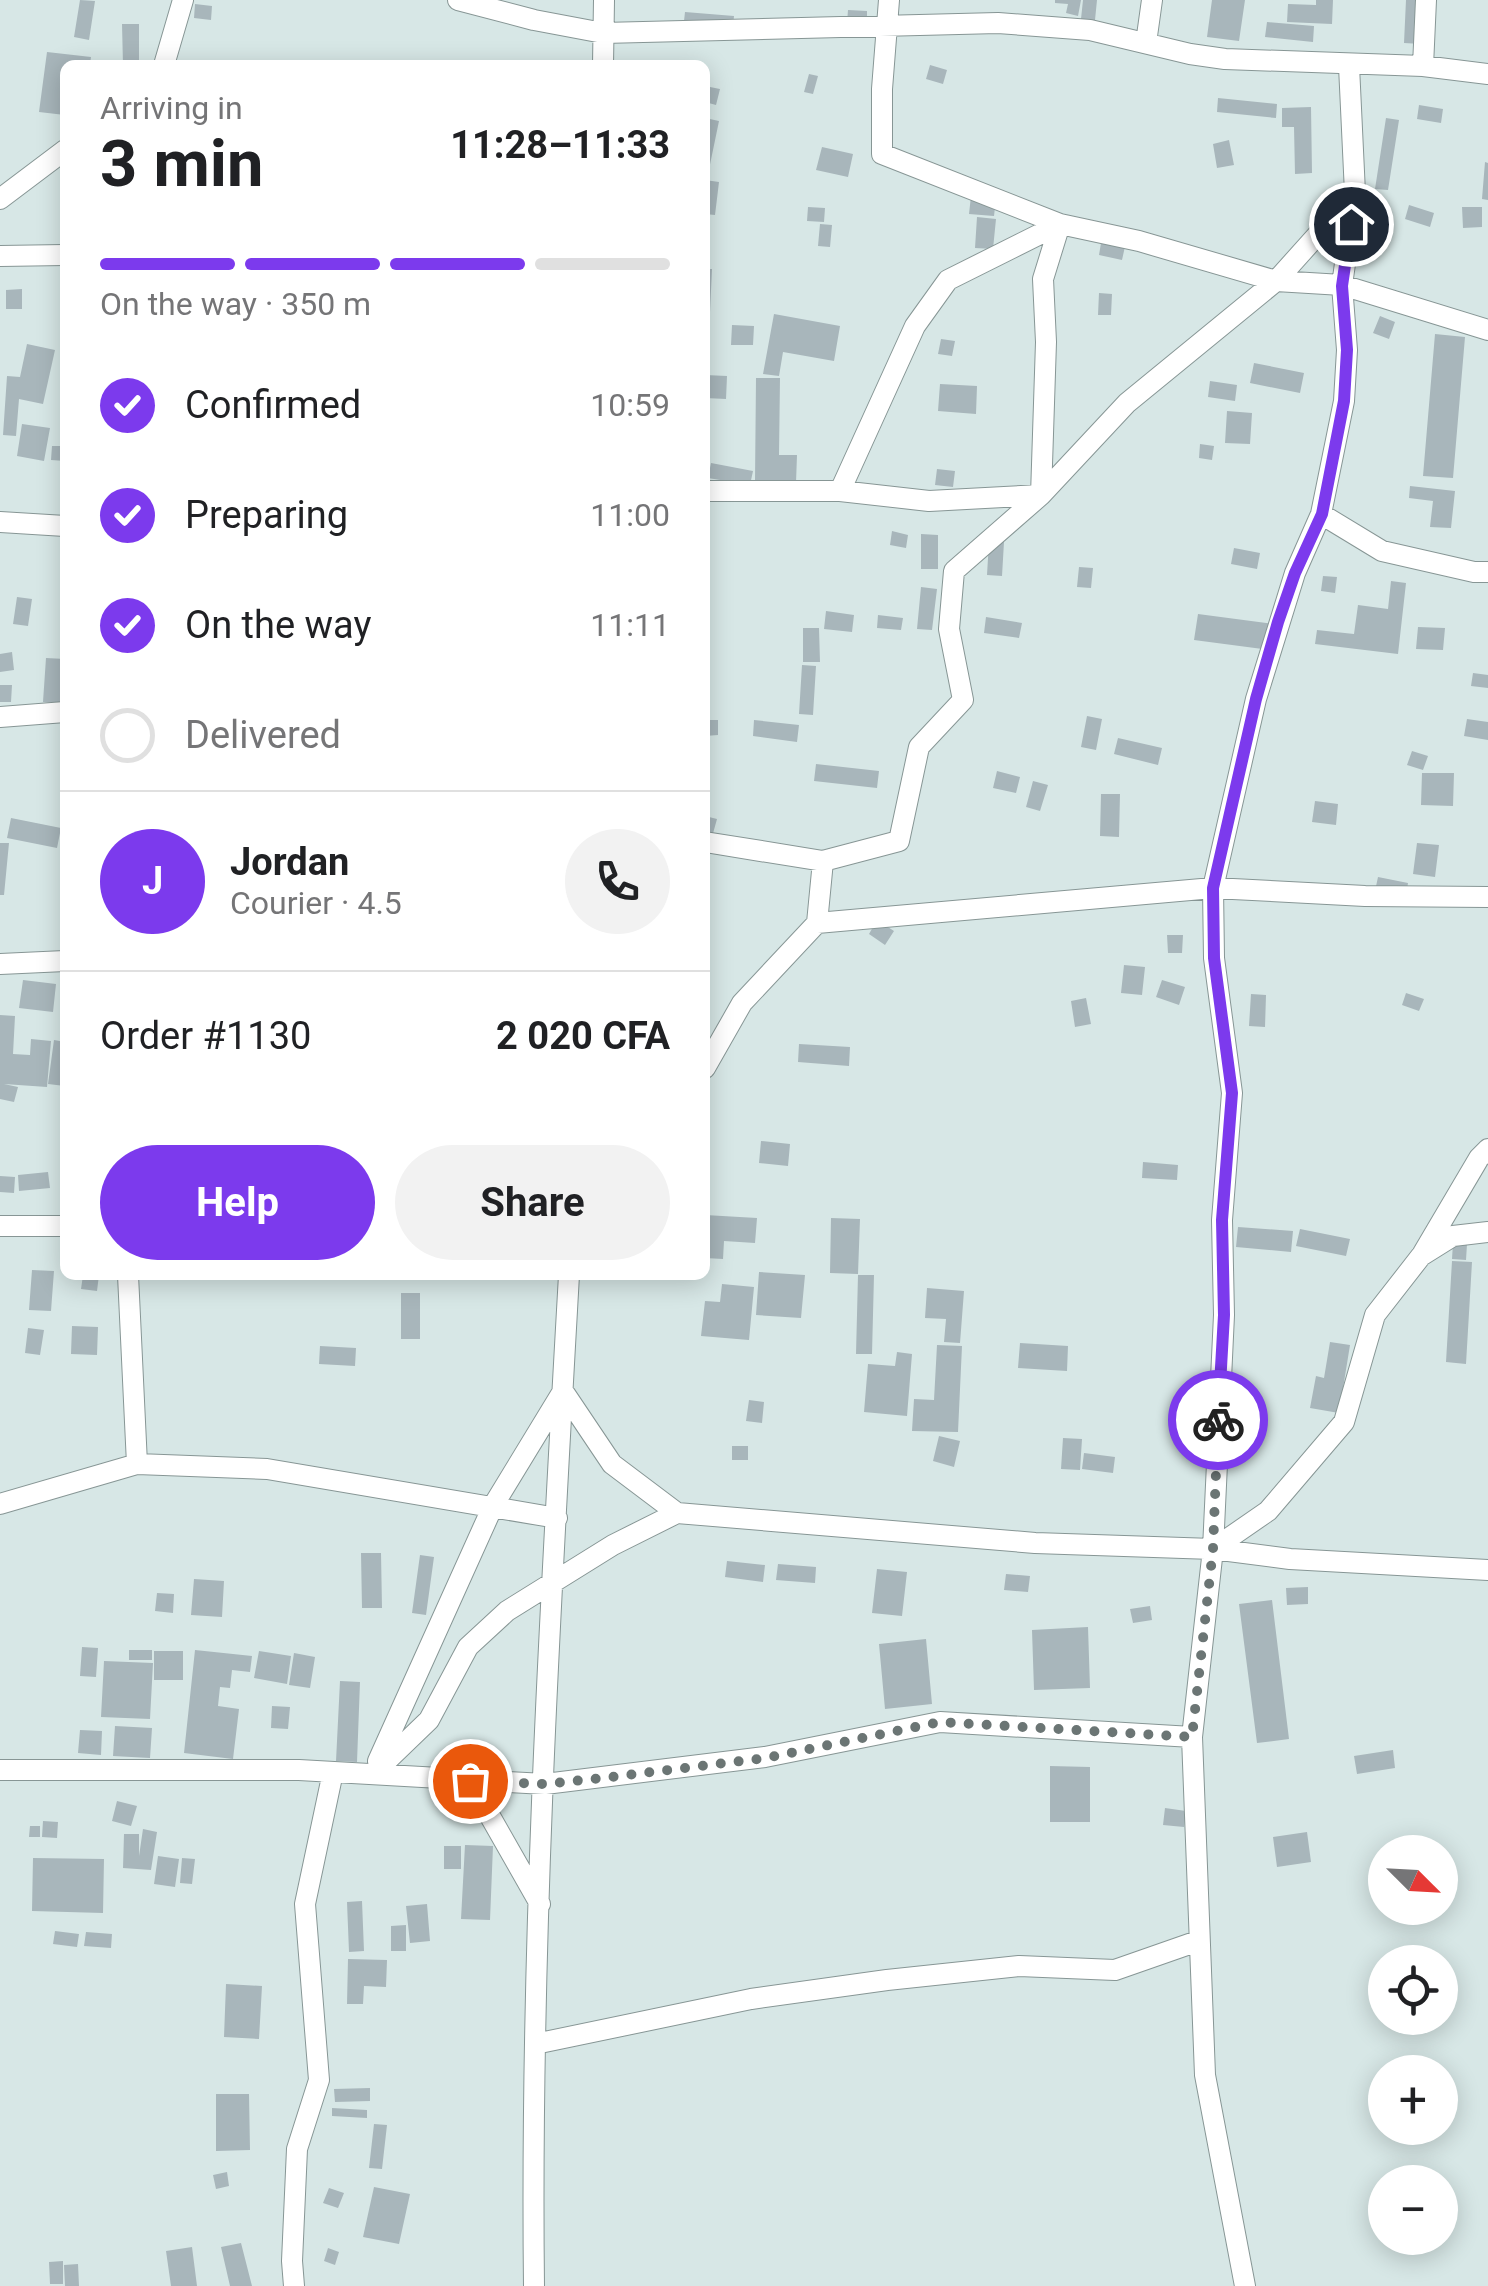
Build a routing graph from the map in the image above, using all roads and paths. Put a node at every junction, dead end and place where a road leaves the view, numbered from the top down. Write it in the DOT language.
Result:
graph roads {
  1 [pos="183,0"];
  2 [pos="458,0"];
  3 [pos="604,0"];
  4 [pos="889,0"];
  5 [pos="1152,0"];
  6 [pos="1426,0"];
  7 [pos="888,28"];
  8 [pos="604,34"];
  9 [pos="1146,43"];
  10 [pos="165,60"];
  11 [pos="603,60"];
  12 [pos="1349,66"];
  13 [pos="1423,66"];
  14 [pos="1488,74"];
  15 [pos="60,154"];
  16 [pos="1356,193"];
  17 [pos="0,200"];
  18 [pos="1060,224"];
  19 [pos="60,255"];
  20 [pos="0,256"];
  21 [pos="1276,281"];
  22 [pos="1342,286"];
  23 [pos="1488,330"];
  24 [pos="710,491"];
  25 [pos="840,491"];
  26 [pos="1041,495"];
  27 [pos="1322,514"];
  28 [pos="0,522"];
  29 [pos="60,526"];
  30 [pos="1488,572"];
  31 [pos="60,712"];
  32 [pos="0,716"];
  33 [pos="710,843"];
  34 [pos="822,861"];
  35 [pos="1213,888"];
  36 [pos="1488,898"];
  37 [pos="818,923"];
  38 [pos="60,961"];
  39 [pos="0,964"];
  40 [pos="710,1059"];
  41 [pos="1488,1149"];
  42 [pos="0,1226"];
  43 [pos="60,1226"];
  44 [pos="1488,1232"];
  45 [pos="1421,1256"];
  46 [pos="128,1280"];
  47 [pos="569,1280"];
  48 [pos="563,1392"];
  49 [pos="137,1464"];
  50 [pos="0,1504"];
  51 [pos="492,1506"];
  52 [pos="677,1513"];
  53 [pos="557,1518"];
  54 [pos="1213,1549"];
  55 [pos="1488,1570"];
  56 [pos="554,1581"];
  57 [pos="1192,1737"];
  58 [pos="0,1770"];
  59 [pos="333,1772"];
  60 [pos="372,1774"];
  61 [pos="470,1781"];
  62 [pos="545,1784"];
  63 [pos="540,1904"];
  64 [pos="1198,1941"];
  65 [pos="536,2044"];
  66 [pos="294,2286"];
  67 [pos="534,2286"];
  68 [pos="1245,2286"];
  1 -- 10 [label="street"];
  2 -- 8 [label="street"];
  3 -- 8 [label="street"];
  4 -- 7 [label="street"];
  5 -- 9 [label="street"];
  6 -- 13 [label="street"];
  7 -- 8 [label="street"];
  7 -- 9 [label="street"];
  7 -- 18 [label="street"];
  8 -- 11 [label="street"];
  9 -- 12 [label="street"];
  12 -- 13 [label="street"];
  12 -- 16 [label="street"];
  13 -- 14 [label="street"];
  15 -- 17 [label="street"];
  16 -- 21 [label="street"];
  16 -- 22 [label="street"];
  18 -- 21 [label="street"];
  18 -- 25 [label="street"];
  18 -- 26 [label="street"];
  19 -- 20 [label="street"];
  21 -- 22 [label="street"];
  21 -- 26 [label="street"];
  22 -- 23 [label="street"];
  22 -- 27 [label="street"];
  24 -- 25 [label="street"];
  25 -- 26 [label="street"];
  26 -- 34 [label="street"];
  27 -- 30 [label="street"];
  27 -- 35 [label="street"];
  28 -- 29 [label="street"];
  31 -- 32 [label="street"];
  33 -- 34 [label="street"];
  34 -- 37 [label="street"];
  35 -- 36 [label="street"];
  35 -- 37 [label="street"];
  35 -- 54 [label="street"];
  37 -- 40 [label="street"];
  38 -- 39 [label="street"];
  41 -- 45 [label="street"];
  42 -- 43 [label="street"];
  44 -- 45 [label="street"];
  45 -- 54 [label="street"];
  46 -- 49 [label="street"];
  47 -- 48 [label="street"];
  48 -- 51 [label="street"];
  48 -- 52 [label="street"];
  48 -- 53 [label="street"];
  49 -- 50 [label="street"];
  49 -- 51 [label="street"];
  51 -- 53 [label="street"];
  51 -- 60 [label="street"];
  52 -- 54 [label="street"];
  52 -- 56 [label="street"];
  53 -- 56 [label="street"];
  54 -- 55 [label="street"];
  54 -- 57 [label="street"];
  56 -- 60 [label="street"];
  56 -- 62 [label="street"];
  57 -- 62 [label="street"];
  57 -- 64 [label="street"];
  58 -- 59 [label="street"];
  59 -- 60 [label="street"];
  59 -- 66 [label="street"];
  60 -- 61 [label="street"];
  61 -- 62 [label="street"];
  61 -- 63 [label="street"];
  62 -- 63 [label="street"];
  63 -- 65 [label="street"];
  64 -- 65 [label="street"];
  64 -- 68 [label="street"];
  65 -- 67 [label="street"];
}
